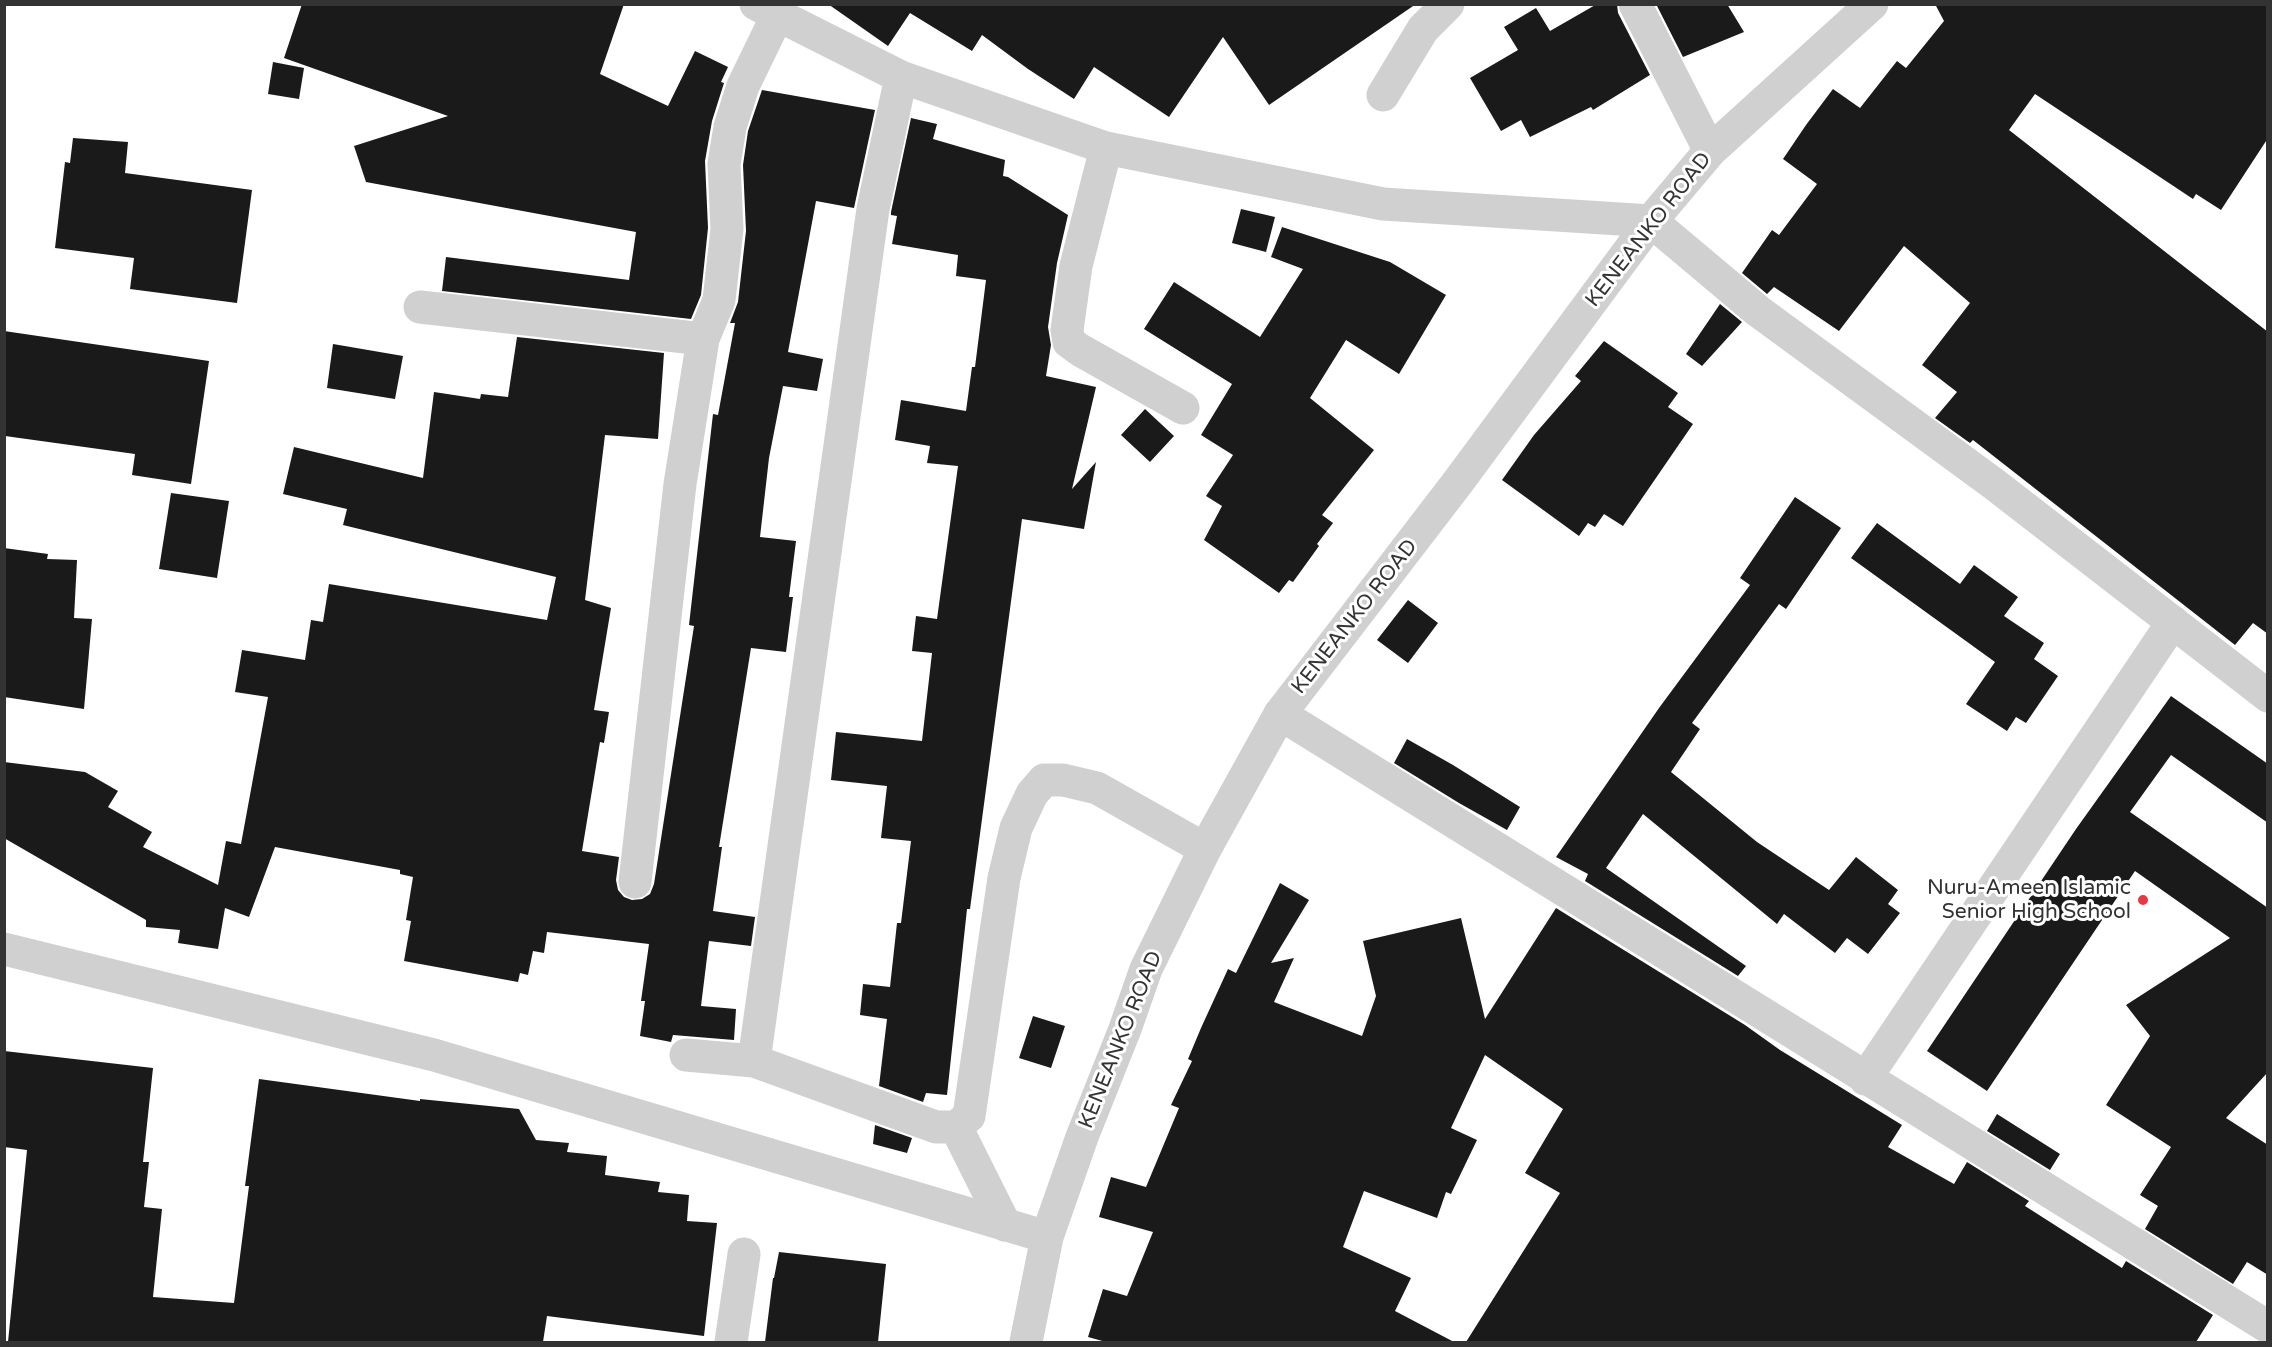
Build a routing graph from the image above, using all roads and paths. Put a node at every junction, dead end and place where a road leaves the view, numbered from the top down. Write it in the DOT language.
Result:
graph roads {
  1 [pos="1448,4"];
  2 [pos="1635,4"];
  3 [pos="1872,4"];
  4 [pos="766,10"];
  5 [pos="901,77"];
  6 [pos="1383,95"];
  7 [pos="1106,148"];
  8 [pos="1710,151"];
  9 [pos="1651,221"];
  10 [pos="420,307"];
  11 [pos="703,339"];
  12 [pos="1182,408"];
  13 [pos="2173,622"];
  14 [pos="2268,696"];
  15 [pos="1280,714"];
  16 [pos="1205,849"];
  17 [pos="635,882"];
  18 [pos="4,949"];
  19 [pos="686,1055"];
  20 [pos="754,1061"];
  21 [pos="1865,1079"];
  22 [pos="957,1127"];
  23 [pos="1005,1225"];
  24 [pos="1047,1237"];
  25 [pos="744,1254"];
  26 [pos="2268,1327"];
  27 [pos="731,1342"];
  28 [pos="1026,1342"];
  1 -- 6 [label="street"];
  2 -- 8 [label="street"];
  3 -- 8 [label="street, KENEANKO ROAD"];
  4 -- 5 [label="street"];
  4 -- 11 [label="street"];
  5 -- 7 [label="street"];
  5 -- 20 [label="street"];
  7 -- 9 [label="street"];
  7 -- 12 [label="street"];
  8 -- 9 [label="street, KENEANKO ROAD"];
  9 -- 13 [label="street"];
  9 -- 15 [label="street, KENEANKO ROAD"];
  10 -- 11 [label="street"];
  11 -- 17 [label="street"];
  13 -- 14 [label="street"];
  13 -- 21 [label="street"];
  15 -- 16 [label="street, KENEANKO ROAD"];
  15 -- 21 [label="street"];
  16 -- 22 [label="street"];
  16 -- 24 [label="street, KENEANKO ROAD"];
  18 -- 23 [label="street"];
  19 -- 20 [label="street"];
  20 -- 22 [label="street"];
  21 -- 26 [label="street"];
  22 -- 23 [label="street"];
  23 -- 24 [label="street"];
  24 -- 28 [label="street, KENEANKO ROAD"];
  25 -- 27 [label="street"];
}
